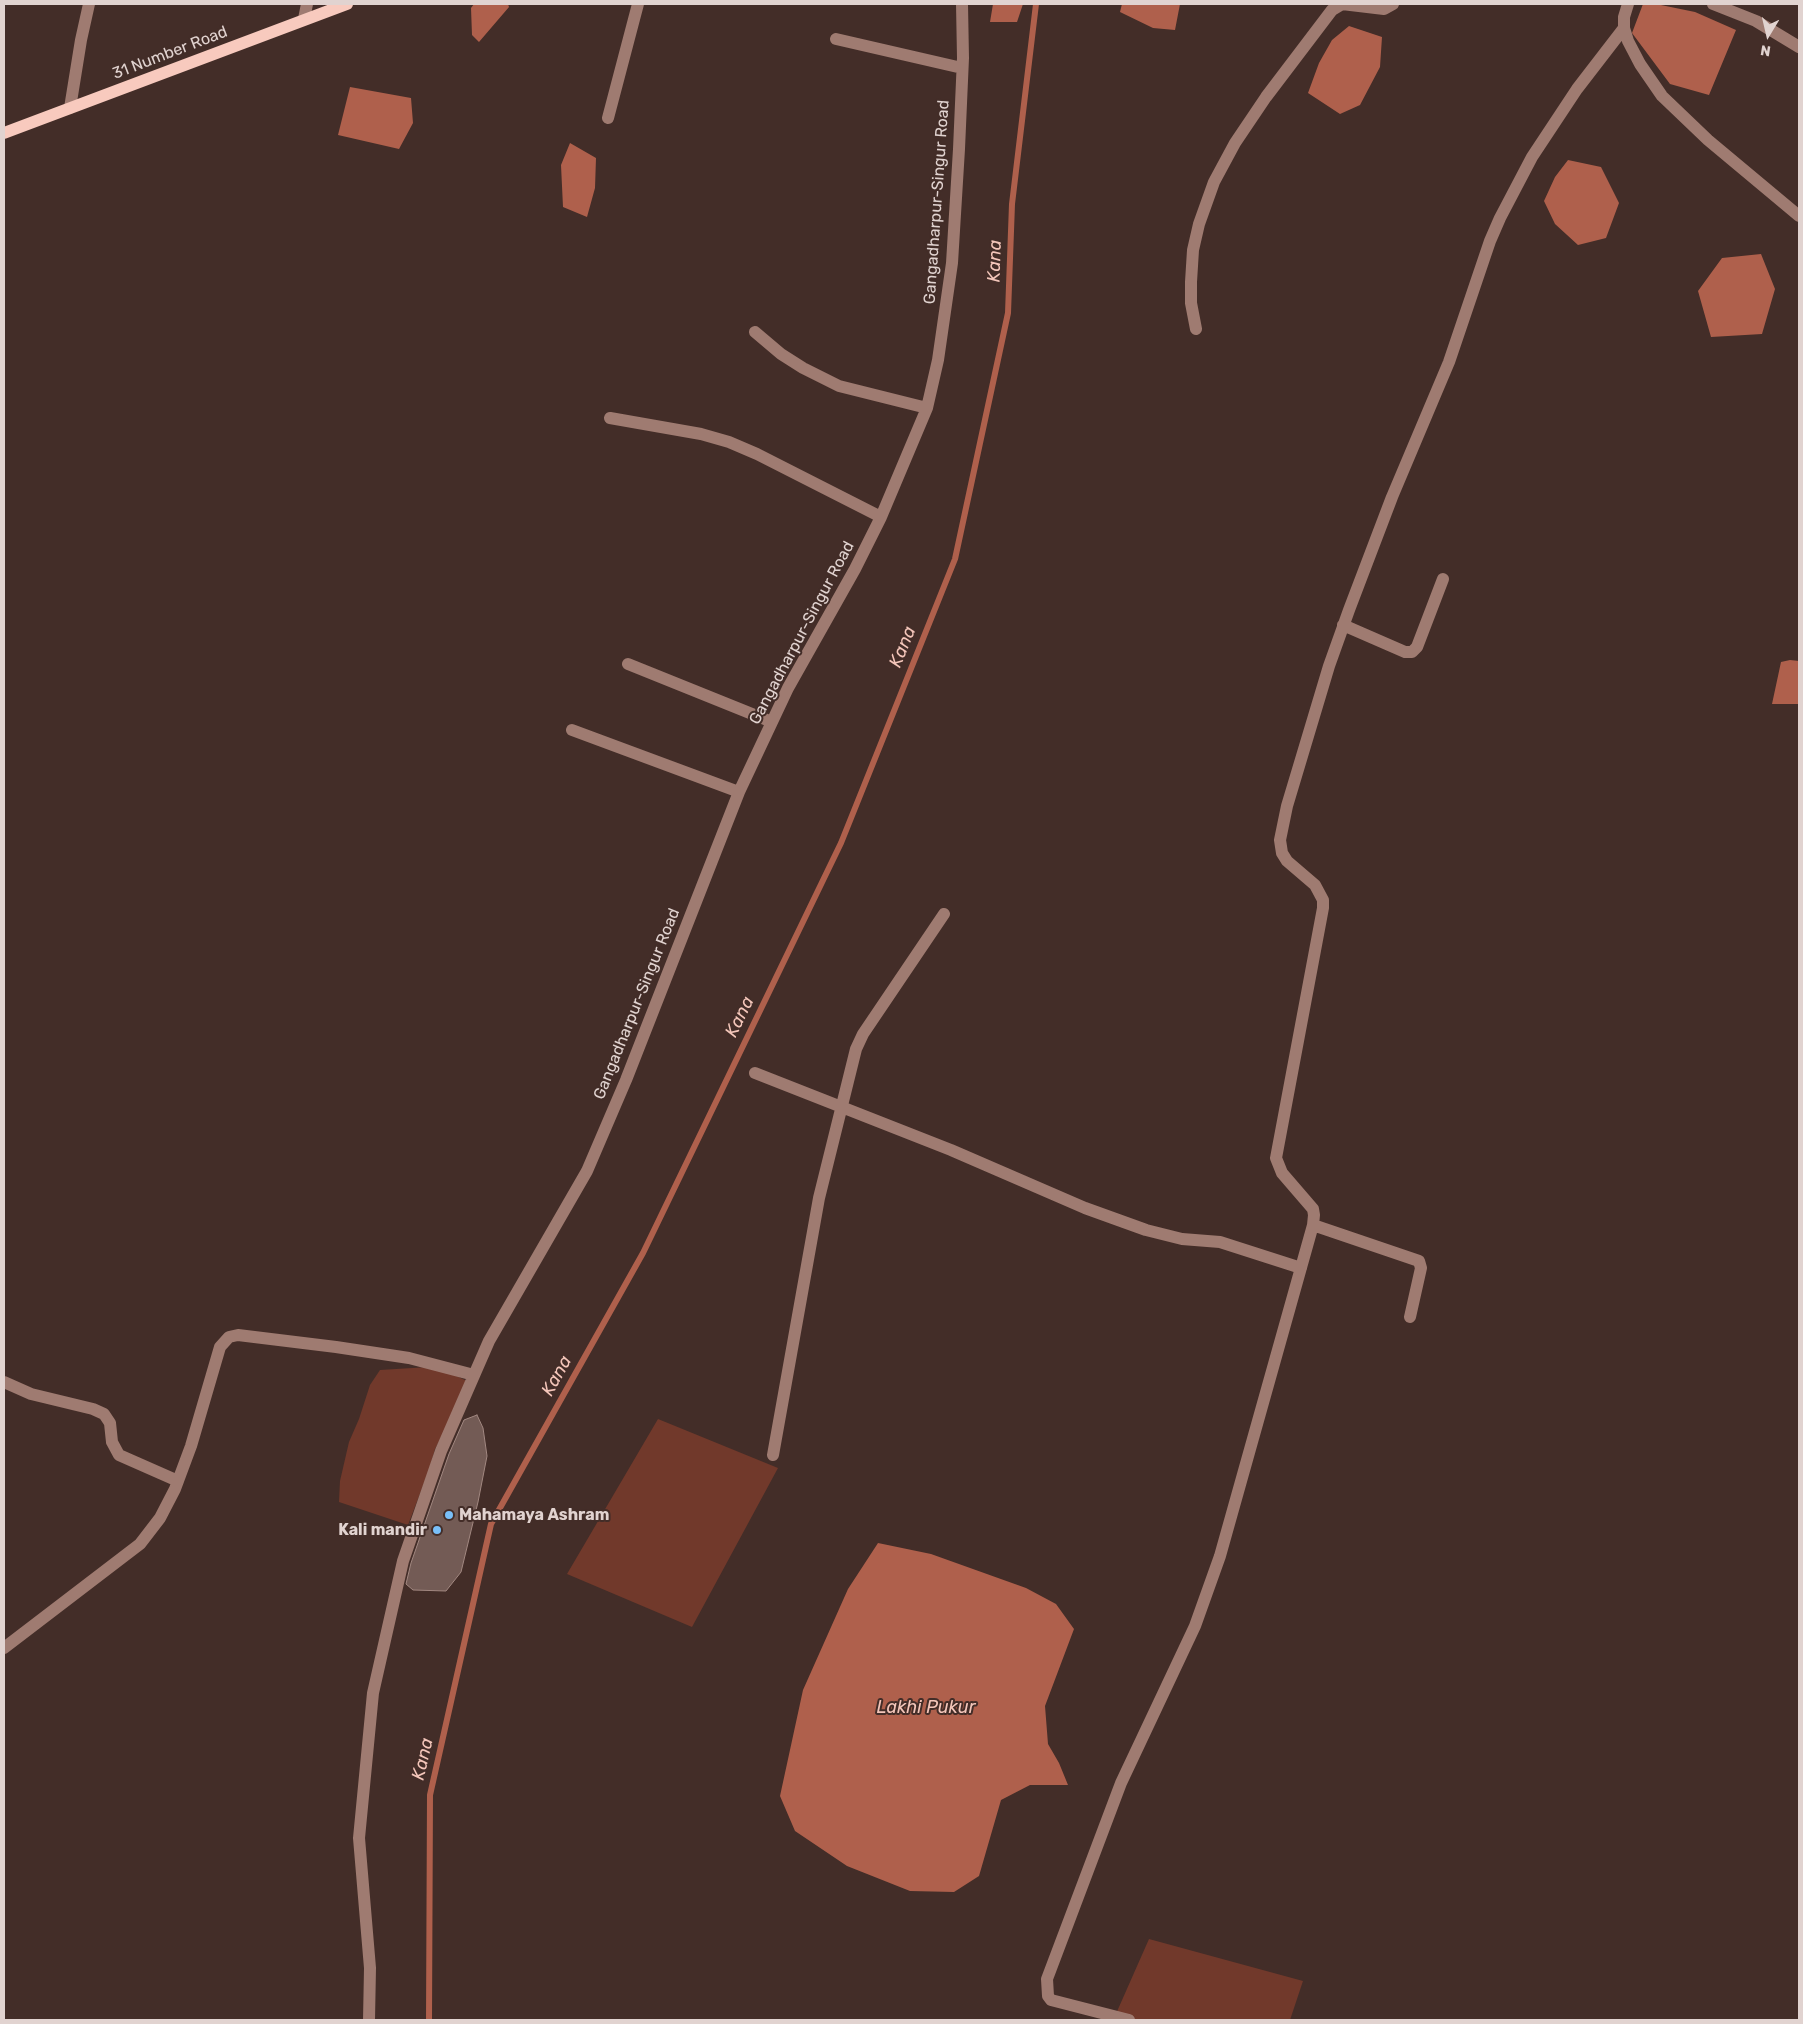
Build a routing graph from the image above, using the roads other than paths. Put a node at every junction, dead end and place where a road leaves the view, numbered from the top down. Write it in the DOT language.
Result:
graph roads {
  1 [pos="89,4"];
  2 [pos="306,4"];
  3 [pos="347,4"];
  4 [pos="638,4"];
  5 [pos="962,4"];
  6 [pos="1341,4"];
  7 [pos="1393,4"];
  8 [pos="1626,4"];
  9 [pos="1713,4"];
  10 [pos="304,19"];
  11 [pos="1624,28"];
  12 [pos="836,39"];
  13 [pos="1799,47"];
  14 [pos="962,68"];
  15 [pos="70,108"];
  16 [pos="608,118"];
  17 [pos="4,133"];
  18 [pos="1799,216"];
  19 [pos="1196,329"];
  20 [pos="755,332"];
  21 [pos="927,408"];
  22 [pos="610,418"];
  23 [pos="881,516"];
  24 [pos="1443,579"];
  25 [pos="1344,625"];
  26 [pos="628,664"];
  27 [pos="772,722"];
  28 [pos="572,730"];
  29 [pos="738,792"];
  30 [pos="944,914"];
  31 [pos="755,1073"];
  32 [pos="842,1107"];
  33 [pos="1312,1226"];
  34 [pos="1301,1268"];
  35 [pos="1410,1317"];
  36 [pos="474,1375"];
  37 [pos="4,1382"];
  38 [pos="773,1456"];
  39 [pos="178,1481"];
  40 [pos="4,1648"];
  41 [pos="369,2020"];
  42 [pos="1129,2020"];
  1 -- 15 [label="street"];
  2 -- 10 [label="street"];
  3 -- 10 [label="main road, 31 Number Road"];
  4 -- 16 [label="street"];
  5 -- 14 [label="street, Gangadharpur-Singur Road"];
  6 -- 7 [label="street"];
  6 -- 19 [label="street"];
  8 -- 11 [label="street"];
  9 -- 13 [label="street"];
  10 -- 15 [label="main road, 31 Number Road"];
  11 -- 18 [label="street"];
  11 -- 25 [label="street"];
  12 -- 14 [label="street"];
  14 -- 21 [label="street, Gangadharpur-Singur Road"];
  15 -- 17 [label="main road, 31 Number Road"];
  20 -- 21 [label="street"];
  21 -- 23 [label="street, Gangadharpur-Singur Road"];
  22 -- 23 [label="street"];
  23 -- 27 [label="street, Gangadharpur-Singur Road"];
  24 -- 25 [label="street"];
  25 -- 33 [label="street"];
  26 -- 27 [label="street"];
  27 -- 29 [label="street, Gangadharpur-Singur Road"];
  28 -- 29 [label="street"];
  29 -- 36 [label="street, Gangadharpur-Singur Road"];
  30 -- 32 [label="street"];
  31 -- 32 [label="street"];
  32 -- 34 [label="street"];
  32 -- 38 [label="street"];
  33 -- 34 [label="street"];
  33 -- 35 [label="street"];
  34 -- 42 [label="street"];
  36 -- 39 [label="street"];
  36 -- 41 [label="street, Gangadharpur-Singur Road"];
  37 -- 39 [label="street"];
  39 -- 40 [label="street"];
}
